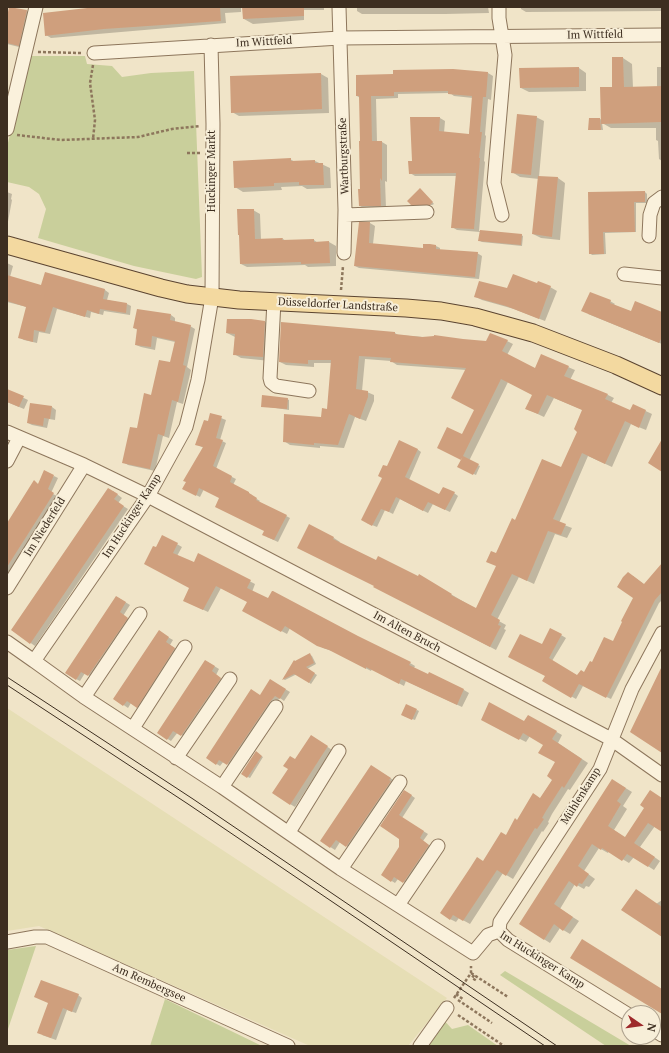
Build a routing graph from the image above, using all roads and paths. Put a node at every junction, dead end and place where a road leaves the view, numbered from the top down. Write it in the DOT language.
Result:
graph roads {
  1 [pos="36,7"];
  2 [pos="339,7"];
  3 [pos="499,7"];
  4 [pos="662,35"];
  5 [pos="503,36"];
  6 [pos="340,38"];
  7 [pos="212,45"];
  8 [pos="26,52"];
  9 [pos="94,53"];
  10 [pos="213,124"];
  11 [pos="11,132"];
  12 [pos="94,139"];
  13 [pos="662,197"];
  14 [pos="427,212"];
  15 [pos="502,214"];
  16 [pos="345,215"];
  17 [pos="649,236"];
  18 [pos="7,245"];
  19 [pos="344,253"];
  20 [pos="624,274"];
  21 [pos="662,278"];
  22 [pos="212,297"];
  23 [pos="274,302"];
  24 [pos="340,304"];
  25 [pos="662,386"];
  26 [pos="310,391"];
  27 [pos="7,432"];
  28 [pos="20,438"];
  29 [pos="7,461"];
  30 [pos="84,465"];
  31 [pos="148,496"];
  32 [pos="7,588"];
  33 [pos="140,614"];
  34 [pos="662,633"];
  35 [pos="7,642"];
  36 [pos="185,647"];
  37 [pos="34,660"];
  38 [pos="230,679"];
  39 [pos="84,697"];
  40 [pos="276,707"];
  41 [pos="133,728"];
  42 [pos="611,739"];
  43 [pos="339,751"];
  44 [pos="176,758"];
  45 [pos="662,775"];
  46 [pos="400,782"];
  47 [pos="222,787"];
  48 [pos="289,832"];
  49 [pos="438,846"];
  50 [pos="341,868"];
  51 [pos="398,906"];
  52 [pos="499,931"];
  53 [pos="7,942"];
  54 [pos="474,975"];
  55 [pos="477,981"];
  56 [pos="456,994"];
  57 [pos="508,998"];
  58 [pos="464,1000"];
  59 [pos="451,1003"];
  60 [pos="621,1010"];
  61 [pos="492,1023"];
  62 [pos="288,1046"];
  63 [pos="420,1046"];
  64 [pos="504,1046"];
  1 -- 8 [label="street"];
  2 -- 6 [label="street, Wartburgstraße"];
  3 -- 5 [label="street"];
  4 -- 5 [label="street, Im Wittfeld"];
  5 -- 6 [label="street, Im Wittfeld"];
  5 -- 15 [label="street"];
  6 -- 7 [label="street, Im Wittfeld"];
  6 -- 16 [label="street, Wartburgstraße"];
  7 -- 9 [label="street, Im Wittfeld"];
  7 -- 10 [label="street, Huckinger Markt"];
  8 -- 9 [label="path"];
  8 -- 11 [label="street"];
  9 -- 12 [label="path"];
  10 -- 12 [label="path"];
  10 -- 22 [label="street, Huckinger Markt"];
  11 -- 12 [label="path"];
  13 -- 17 [label="street"];
  14 -- 16 [label="street"];
  16 -- 19 [label="street, Wartburgstraße"];
  18 -- 22 [label="main road, Düsseldorfer Landstraße"];
  19 -- 24 [label="path"];
  20 -- 21 [label="street"];
  22 -- 23 [label="main road, Düsseldorfer Landstraße"];
  22 -- 31 [label="street, Im Huckinger Kamp"];
  23 -- 24 [label="main road, Düsseldorfer Landstraße"];
  23 -- 26 [label="street"];
  24 -- 25 [label="main road, Düsseldorfer Landstraße"];
  27 -- 28 [label="street"];
  28 -- 29 [label="street"];
  28 -- 30 [label="street"];
  30 -- 31 [label="street"];
  30 -- 32 [label="street, Im Niederfeld"];
  31 -- 37 [label="street, Im Huckinger Kamp"];
  31 -- 42 [label="street, Im Alten Bruch"];
  33 -- 39 [label="street"];
  34 -- 42 [label="street, Mühlenkamp"];
  35 -- 37 [label="street"];
  36 -- 41 [label="street"];
  37 -- 39 [label="street, Im Huckinger Kamp"];
  38 -- 44 [label="street"];
  39 -- 41 [label="street, Im Huckinger Kamp"];
  40 -- 47 [label="street"];
  41 -- 44 [label="street, Im Huckinger Kamp"];
  42 -- 45 [label="street, Im Alten Bruch"];
  42 -- 52 [label="street, Mühlenkamp"];
  43 -- 48 [label="street"];
  44 -- 47 [label="street, Im Huckinger Kamp"];
  46 -- 50 [label="street"];
  47 -- 48 [label="street, Im Huckinger Kamp"];
  48 -- 50 [label="street, Im Huckinger Kamp"];
  49 -- 51 [label="street"];
  50 -- 51 [label="street, Im Huckinger Kamp"];
  51 -- 52 [label="street, Im Huckinger Kamp"];
  52 -- 60 [label="street, Im Huckinger Kamp"];
  53 -- 62 [label="street, Am Rembergsee"];
  54 -- 55 [label="path"];
  54 -- 56 [label="path"];
  54 -- 57 [label="path"];
  56 -- 58 [label="path"];
  56 -- 59 [label="path"];
  59 -- 61 [label="path"];
  59 -- 63 [label="street"];
  59 -- 64 [label="path"];
}
